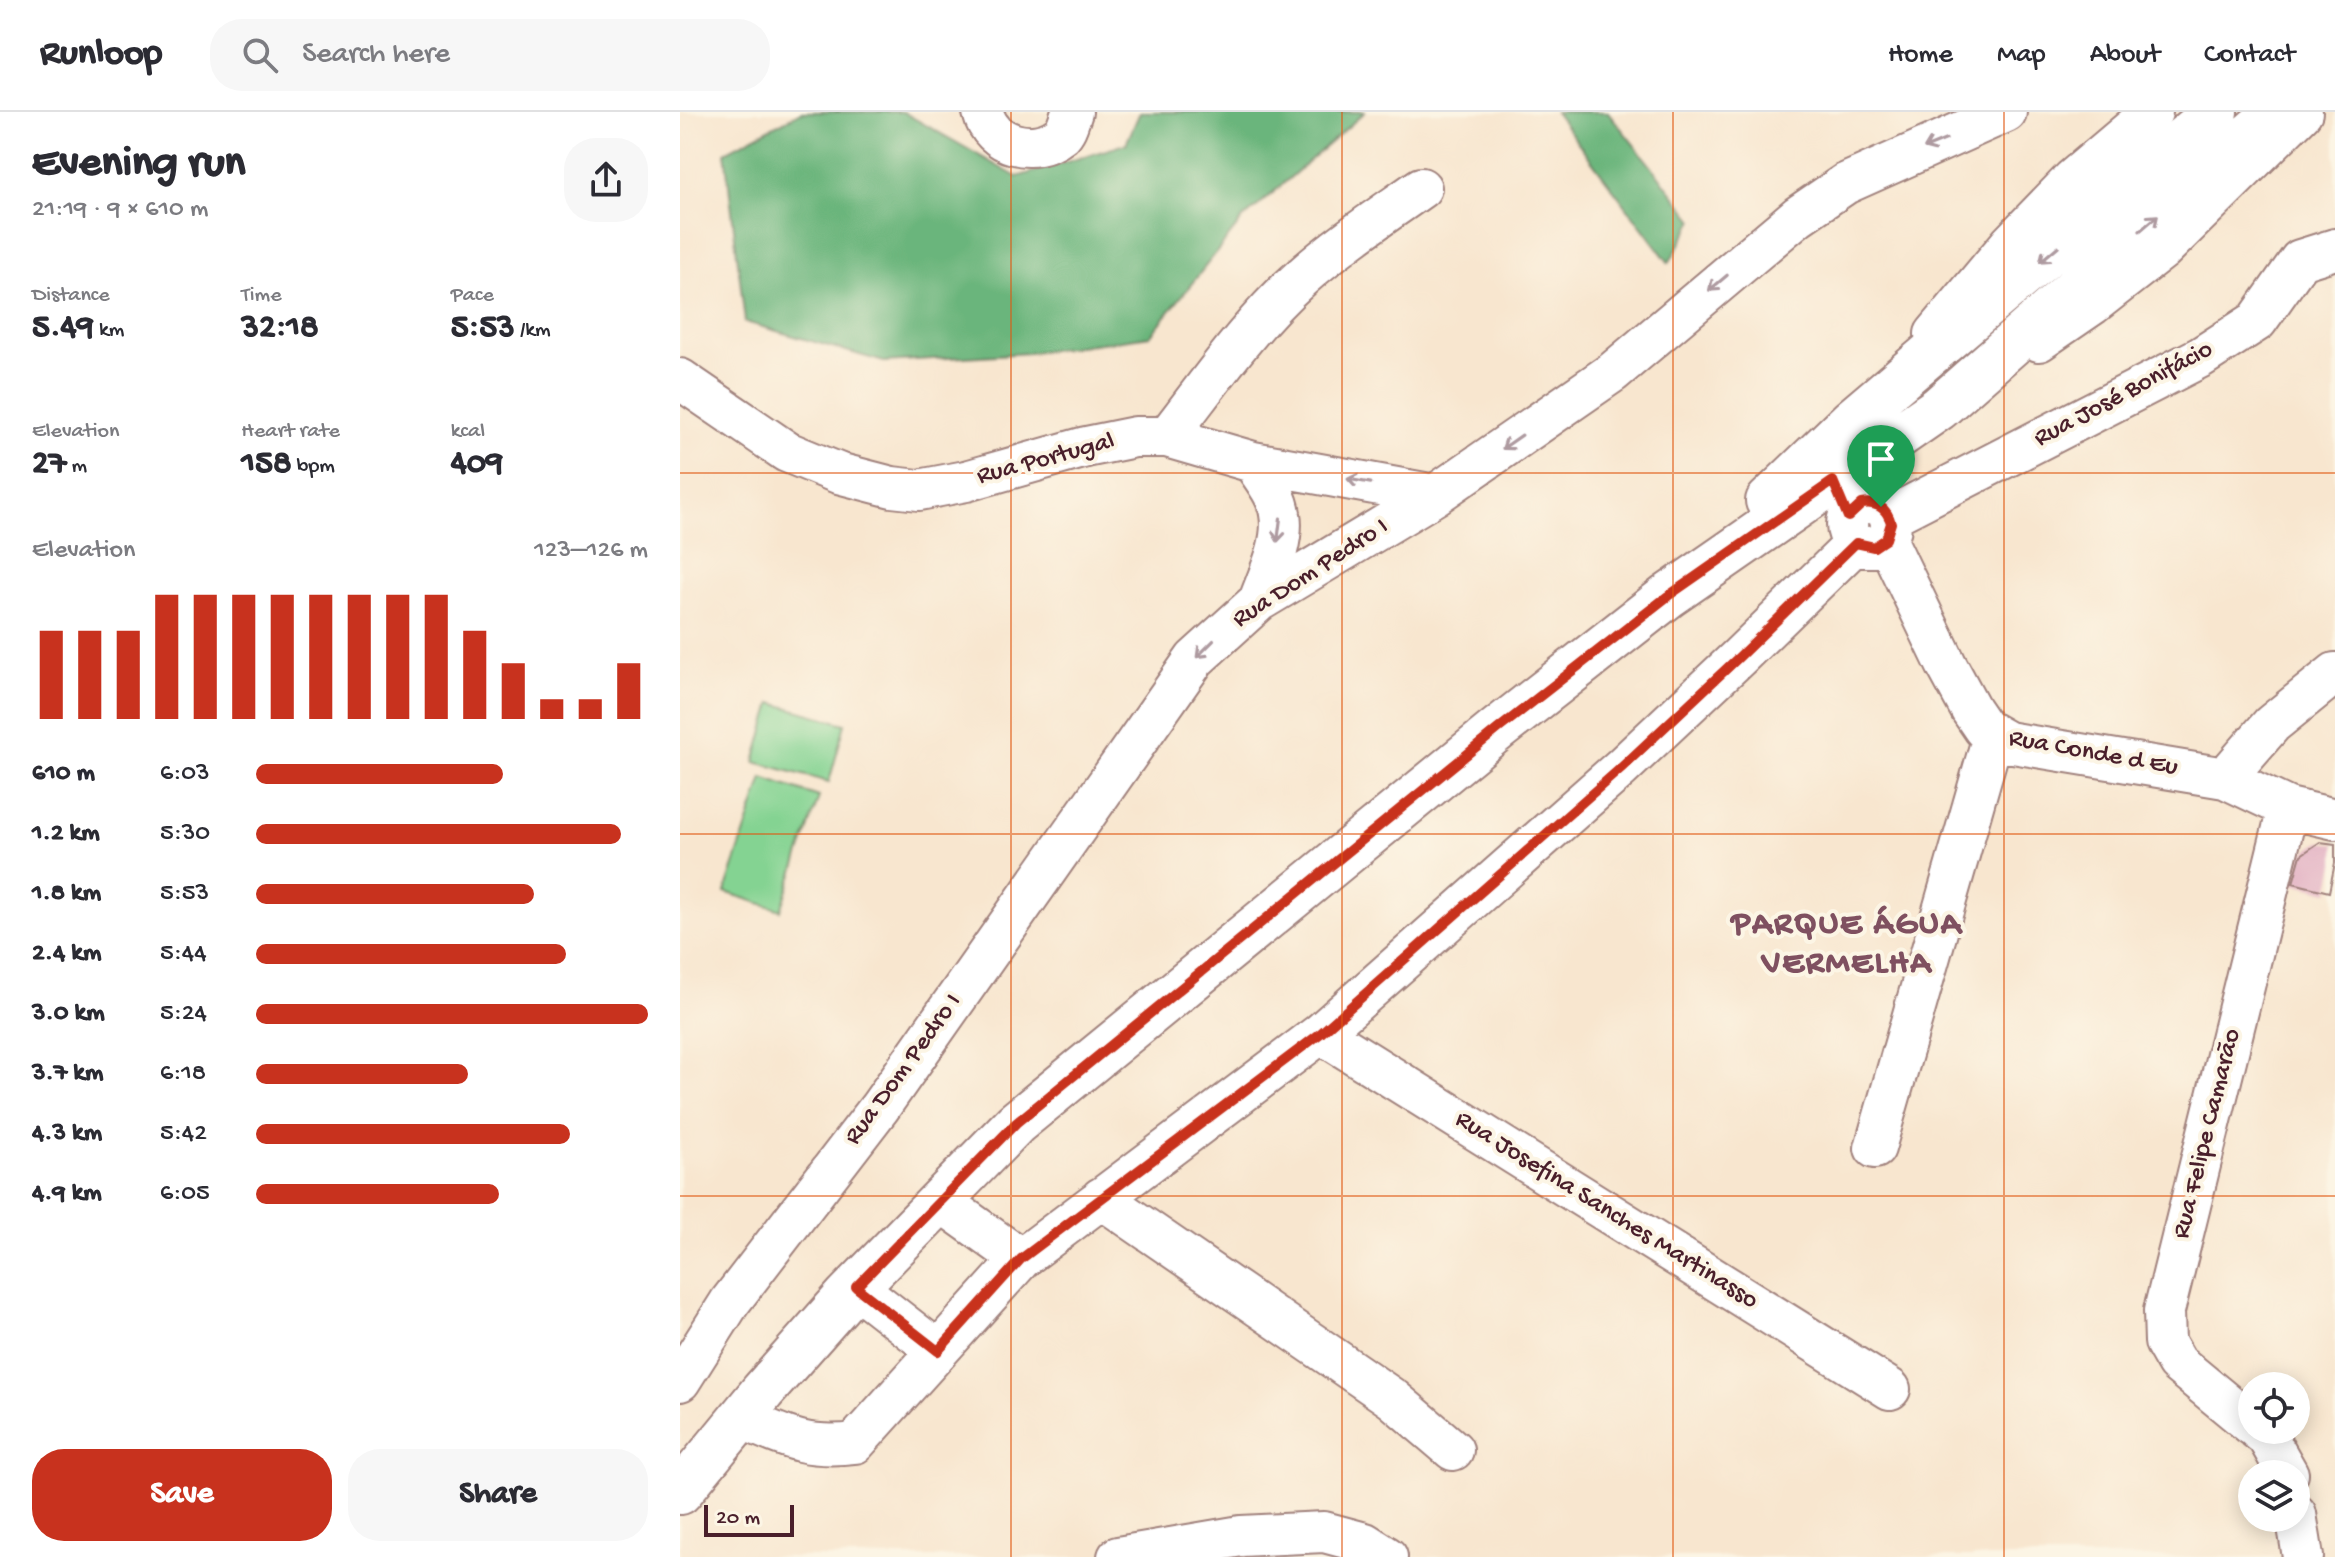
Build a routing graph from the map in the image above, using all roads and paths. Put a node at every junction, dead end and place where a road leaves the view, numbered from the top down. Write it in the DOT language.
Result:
graph roads {
  1 [pos="983,112"];
  2 [pos="1072,112"];
  3 [pos="2006,112"];
  4 [pos="2152,112"];
  5 [pos="2215,112"];
  6 [pos="2276,112"];
  7 [pos="2302,112"];
  8 [pos="1421,188"];
  9 [pos="2335,249"];
  10 [pos="1910,372"];
  11 [pos="680,378"];
  12 [pos="1939,408"];
  13 [pos="1167,437"];
  14 [pos="1253,462"];
  15 [pos="1435,495"];
  16 [pos="1863,497"];
  17 [pos="1668,596"];
  18 [pos="1259,601"];
  19 [pos="2335,673"];
  20 [pos="1993,736"];
  21 [pos="2225,778"];
  22 [pos="2288,808"];
  23 [pos="2335,819"];
  24 [pos="1321,1033"];
  25 [pos="1875,1148"];
  26 [pos="1101,1198"];
  27 [pos="940,1201"];
  28 [pos="1021,1259"];
  29 [pos="856,1287"];
  30 [pos="938,1351"];
  31 [pos="680,1381"];
  32 [pos="1890,1389"];
  33 [pos="2238,1413"];
  34 [pos="741,1418"];
  35 [pos="1453,1450"];
  36 [pos="680,1492"];
  37 [pos="2299,1532"];
  38 [pos="1118,1557"];
  39 [pos="1387,1557"];
  40 [pos="2303,1557"];
  1 -- 2 [label="street"];
  3 -- 15 [label="street, Rua Dom Pedro I, one-way"];
  4 -- 10 [label="street"];
  5 -- 10 [label="main road, one-way"];
  12 -- 6 [label="main road, one-way"];
  7 -- 12 [label="street"];
  8 -- 13 [label="street"];
  9 -- 16 [label="street, Rua José Bonifácio"];
  10 -- 16 [label="main road"];
  11 -- 13 [label="street, Rua Portugal"];
  12 -- 16 [label="main road"];
  13 -- 14 [label="street, Rua Portugal"];
  15 -- 14 [label="street, Rua Portugal, one-way"];
  14 -- 18 [label="street, one-way"];
  15 -- 18 [label="street, Rua Dom Pedro I"];
  16 -- 17 [label="main road"];
  16 -- 17 [label="main road"];
  16 -- 20 [label="street, Rua Conde d Eu"];
  16 -- 24 [label="street, Rua José Bonifácio"];
  17 -- 27 [label="main road"];
  18 -- 31 [label="street, Rua Dom Pedro I, one-way"];
  19 -- 21 [label="street"];
  20 -- 21 [label="street, Rua Conde d Eu"];
  20 -- 25 [label="street"];
  21 -- 22 [label="street, Rua Conde d Eu"];
  22 -- 23 [label="street, Rua Conde d Eu"];
  22 -- 33 [label="street, Rua Felipe Camarão"];
  24 -- 26 [label="street, Rua José Bonifácio"];
  24 -- 32 [label="street, Rua Josefina Sanches Martinasso"];
  26 -- 28 [label="street, Rua José Bonifácio"];
  26 -- 35 [label="street"];
  27 -- 28 [label="street"];
  27 -- 29 [label="main road"];
  28 -- 30 [label="street, Rua José Bonifácio"];
  29 -- 30 [label="street"];
  29 -- 34 [label="main road"];
  30 -- 34 [label="street, Rua José Bonifácio"];
  34 -- 36 [label="main road"];
  37 -- 40 [label="street"];
  38 -- 39 [label="street"];
}
